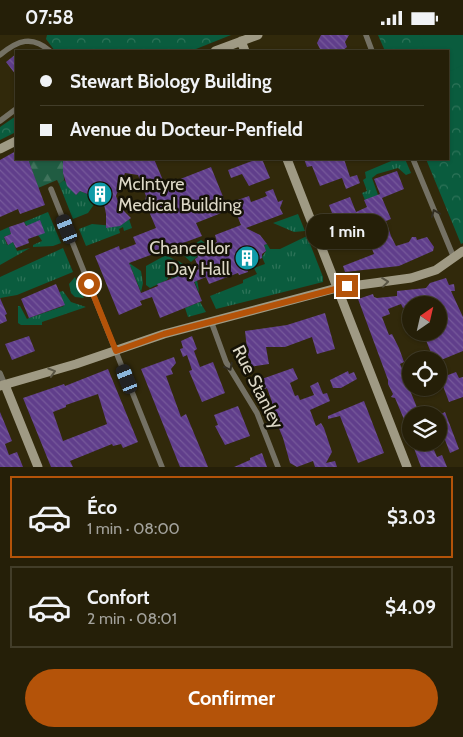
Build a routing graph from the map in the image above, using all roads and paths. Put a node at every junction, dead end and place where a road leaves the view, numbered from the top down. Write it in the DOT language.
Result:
graph roads {
  1 [pos="258,35"];
  2 [pos="366,35"];
  3 [pos="241,41"];
  4 [pos="49,50"];
  5 [pos="217,50"];
  6 [pos="245,50"];
  7 [pos="372,50"];
  8 [pos="0,55"];
  9 [pos="15,110"];
  10 [pos="0,121"];
  11 [pos="15,142"];
  12 [pos="0,149"];
  13 [pos="287,160"];
  14 [pos="414,160"];
  15 [pos="51,189"];
  16 [pos="463,251"];
  17 [pos="454,258"];
  18 [pos="337,288"];
  19 [pos="211,321"];
  20 [pos="116,351"];
  21 [pos="0,373"];
  22 [pos="2,385"];
  23 [pos="38,467"];
  24 [pos="162,467"];
  25 [pos="278,467"];
  26 [pos="407,467"];
  1 -- 3 [label="main road"];
  2 -- 7 [label="street"];
  3 -- 5 [label="main road"];
  3 -- 6 [label="main road"];
  4 -- 8 [label="street"];
  9 -- 10 [label="street"];
  11 -- 12 [label="main road"];
  13 -- 18 [label="main road"];
  17 -- 14 [label="street, one-way"];
  15 -- 20 [label="street"];
  16 -- 17 [label="main road"];
  18 -- 17 [label="main road, one-way"];
  18 -- 19 [label="main road"];
  18 -- 26 [label="main road"];
  19 -- 20 [label="main road"];
  19 -- 25 [label="street, Rue Stanley, one-way"];
  22 -- 20 [label="main road, one-way"];
  20 -- 24 [label="street"];
  21 -- 22 [label="street"];
  22 -- 23 [label="main road"];
}
